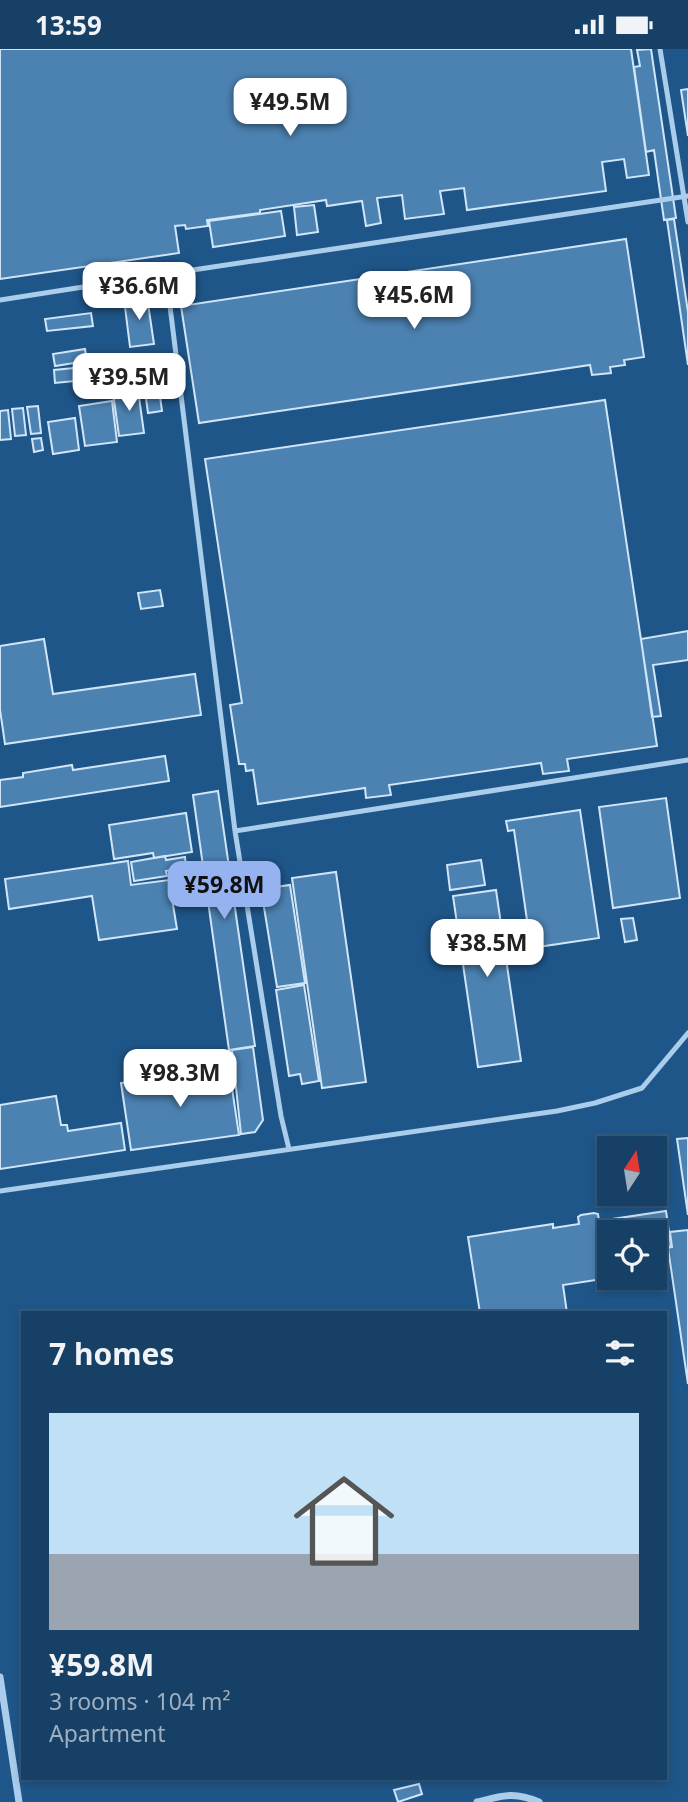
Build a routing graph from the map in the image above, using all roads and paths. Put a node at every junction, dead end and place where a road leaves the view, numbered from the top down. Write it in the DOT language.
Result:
graph roads {
  1 [pos="660,49"];
  2 [pos="686,196"];
  3 [pos="688,222"];
  4 [pos="166,274"];
  5 [pos="0,300"];
  6 [pos="688,760"];
  7 [pos="235,831"];
  8 [pos="688,1033"];
  9 [pos="289,1149"];
  10 [pos="0,1191"];
  11 [pos="0,1677"];
  12 [pos="19,1802"];
  13 [pos="477,1802"];
  14 [pos="538,1802"];
  1 -- 2 [label="lane"];
  2 -- 3 [label="lane"];
  2 -- 4 [label="lane"];
  4 -- 5 [label="lane"];
  4 -- 7 [label="lane"];
  6 -- 7 [label="lane"];
  7 -- 9 [label="lane"];
  8 -- 9 [label="lane"];
  9 -- 10 [label="lane"];
  11 -- 12 [label="street"];
  13 -- 14 [label="street"];
}
